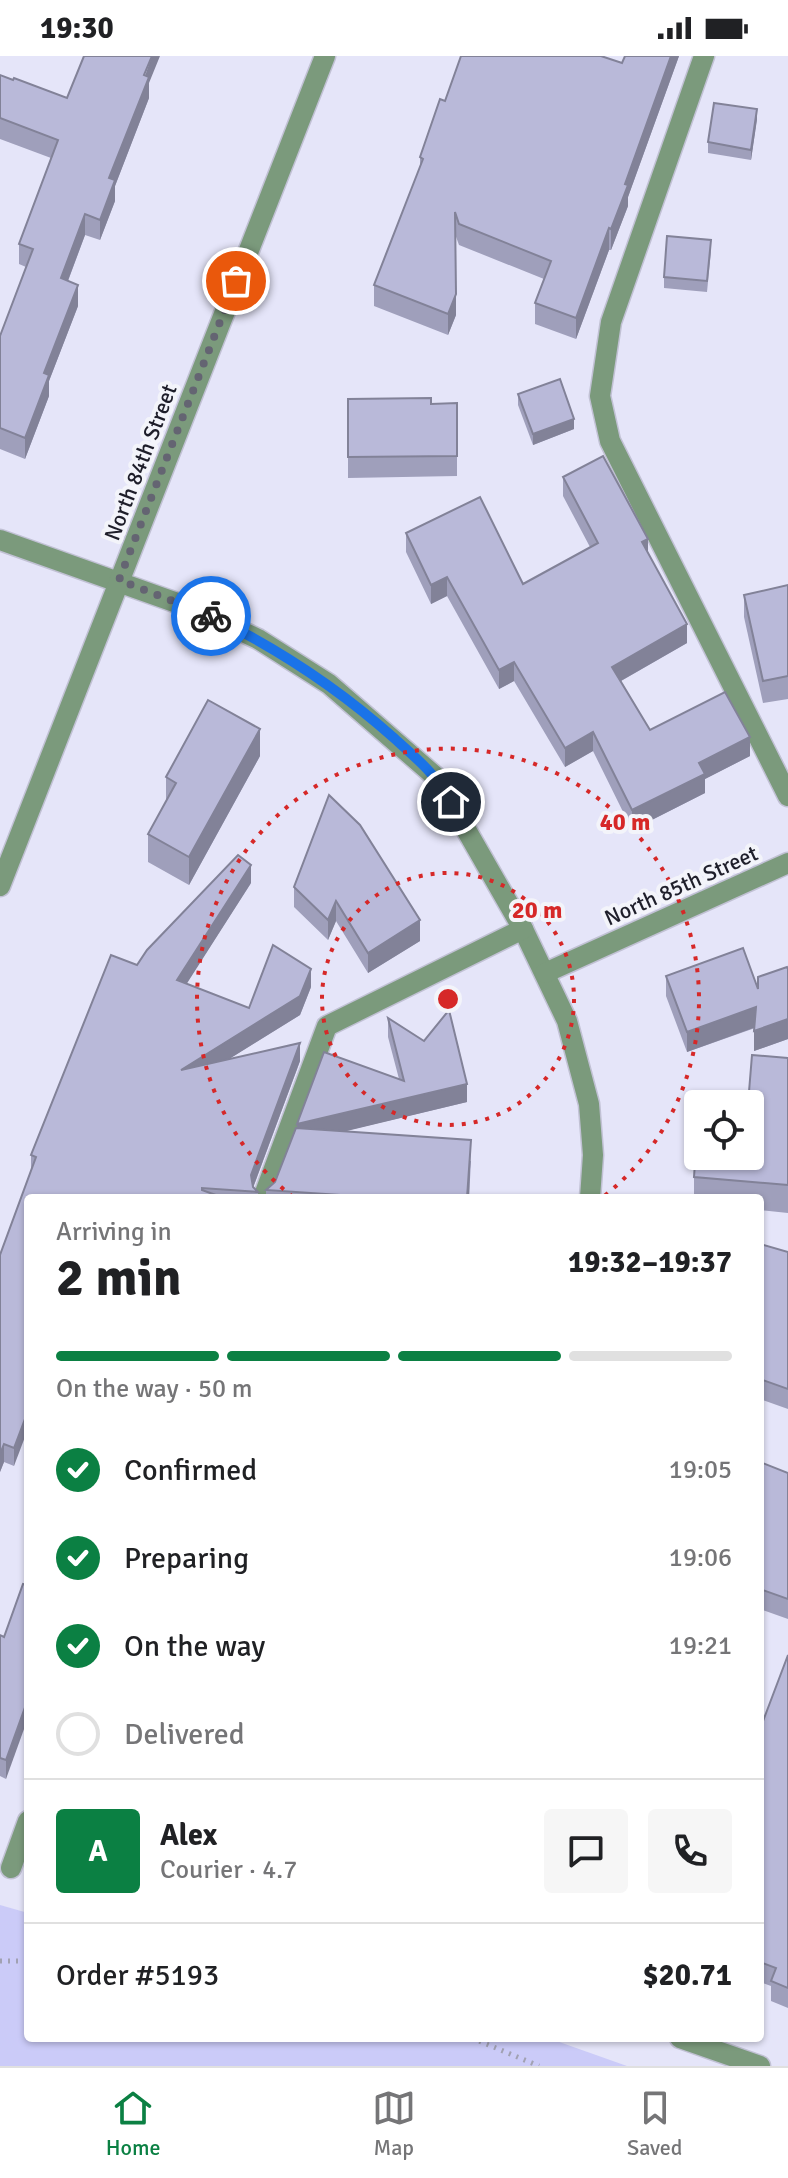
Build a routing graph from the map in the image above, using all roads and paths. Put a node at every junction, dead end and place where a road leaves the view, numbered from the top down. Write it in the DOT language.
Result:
graph roads {
  1 [pos="325,56"];
  2 [pos="704,56"];
  3 [pos="0,540"];
  4 [pos="119,580"];
  5 [pos="788,796"];
  6 [pos="788,863"];
  7 [pos="0,886"];
  8 [pos="523,929"];
  9 [pos="545,973"];
  10 [pos="264,1194"];
  11 [pos="590,1194"];
  12 [pos="24,1834"];
  13 [pos="13,1868"];
  14 [pos="0,1961"];
  15 [pos="24,1961"];
  16 [pos="482,2042"];
  17 [pos="691,2042"];
  18 [pos="539,2066"];
  19 [pos="760,2066"];
  1 -- 4 [label="street, North 84th Street"];
  2 -- 5 [label="street"];
  3 -- 4 [label="street"];
  4 -- 7 [label="street, North 84th Street"];
  4 -- 8 [label="street"];
  6 -- 9 [label="street, North 85th Street"];
  8 -- 9 [label="street"];
  8 -- 10 [label="street"];
  9 -- 11 [label="street"];
  12 -- 13 [label="street"];
  14 -- 15 [label="path"];
  16 -- 18 [label="path"];
  17 -- 19 [label="street"];
}
